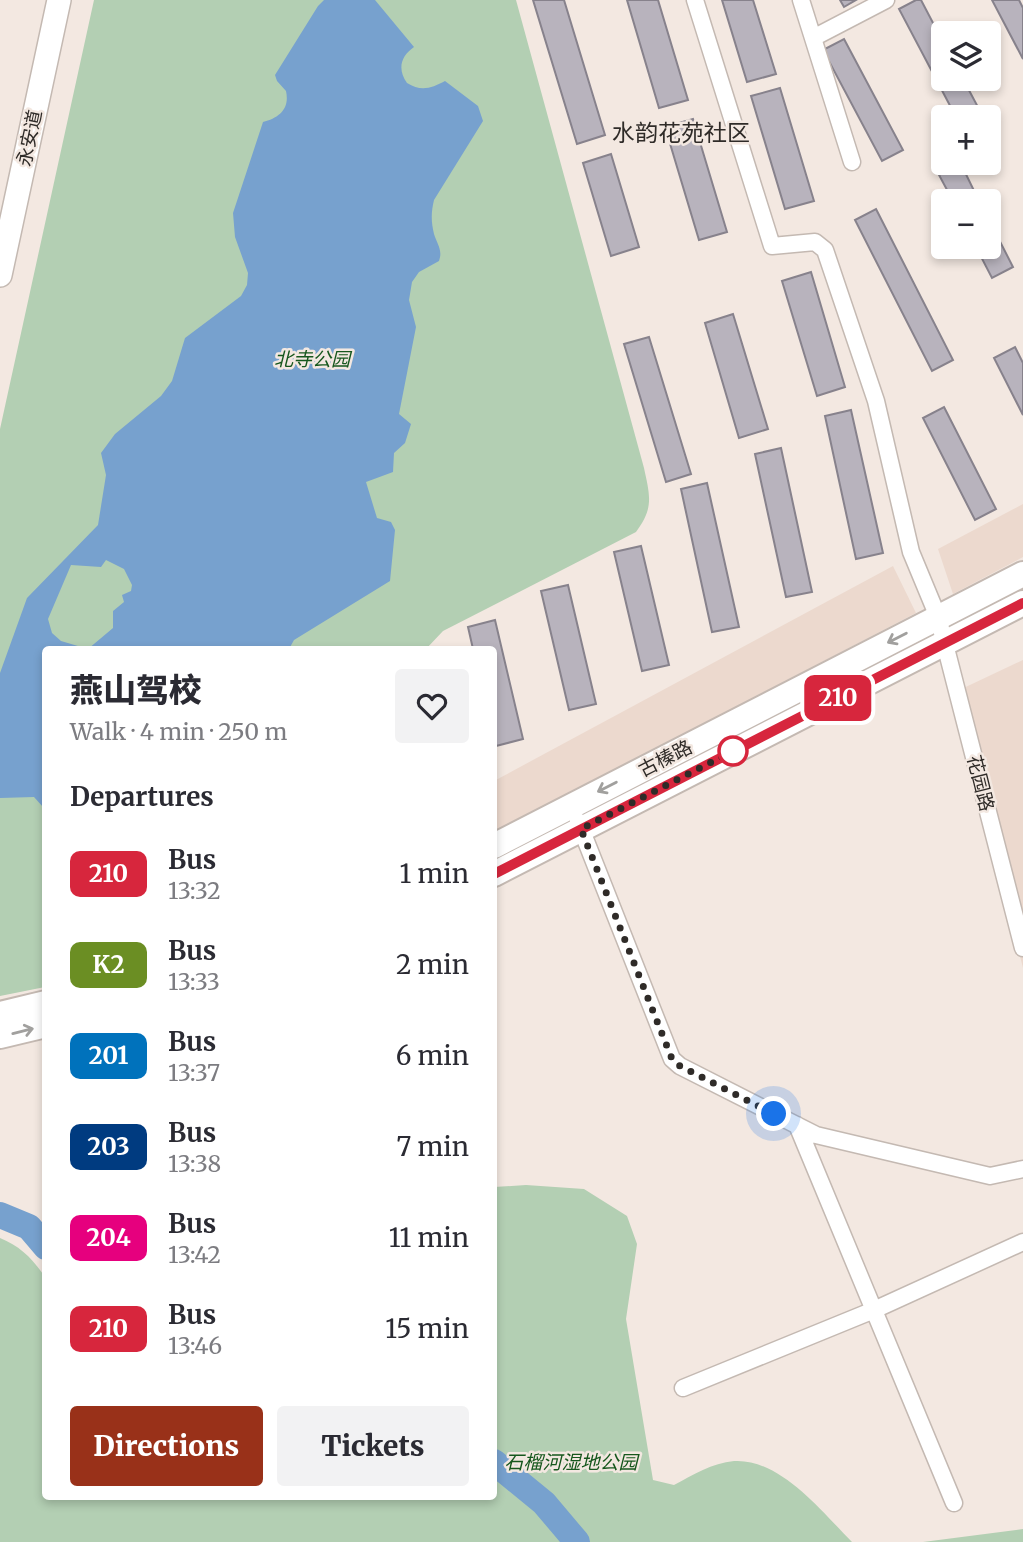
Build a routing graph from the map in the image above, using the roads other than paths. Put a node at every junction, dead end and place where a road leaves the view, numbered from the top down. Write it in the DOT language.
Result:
graph roads {
  1 [pos="59,0"];
  2 [pos="695,0"];
  3 [pos="801,0"];
  4 [pos="886,0"];
  5 [pos="813,38"];
  6 [pos="852,162"];
  7 [pos="0,275"];
  8 [pos="1023,574"];
  9 [pos="1023,603"];
  10 [pos="938,617"];
  11 [pos="945,643"];
  12 [pos="572,805"];
  13 [pos="581,829"];
  14 [pos="497,844"];
  15 [pos="497,872"];
  16 [pos="1023,948"];
  17 [pos="42,1004"];
  18 [pos="0,1014"];
  19 [pos="42,1026"];
  20 [pos="0,1037"];
  21 [pos="797,1125"];
  22 [pos="1023,1169"];
  23 [pos="1023,1242"];
  24 [pos="874,1310"];
  25 [pos="683,1388"];
  26 [pos="954,1503"];
  1 -- 7 [label="main road, 永安道"];
  2 -- 10 [label="street, 花园路"];
  3 -- 5 [label="street"];
  4 -- 5 [label="street"];
  5 -- 6 [label="street"];
  8 -- 10 [label="main road, 古榛路"];
  9 -- 11 [label="main road, 古榛路"];
  10 -- 11 [label="street, 花园路"];
  10 -- 12 [label="main road, 古榛路, one-way"];
  11 -- 13 [label="main road, 古榛路"];
  11 -- 16 [label="street, 花园路"];
  12 -- 13 [label="street"];
  12 -- 14 [label="main road, 古榛路"];
  13 -- 15 [label="main road, 古榛路"];
  13 -- 21 [label="street"];
  17 -- 18 [label="main road"];
  20 -- 19 [label="main road, one-way"];
  21 -- 22 [label="street"];
  21 -- 24 [label="street"];
  23 -- 24 [label="street"];
  24 -- 25 [label="street"];
  24 -- 26 [label="street"];
}
